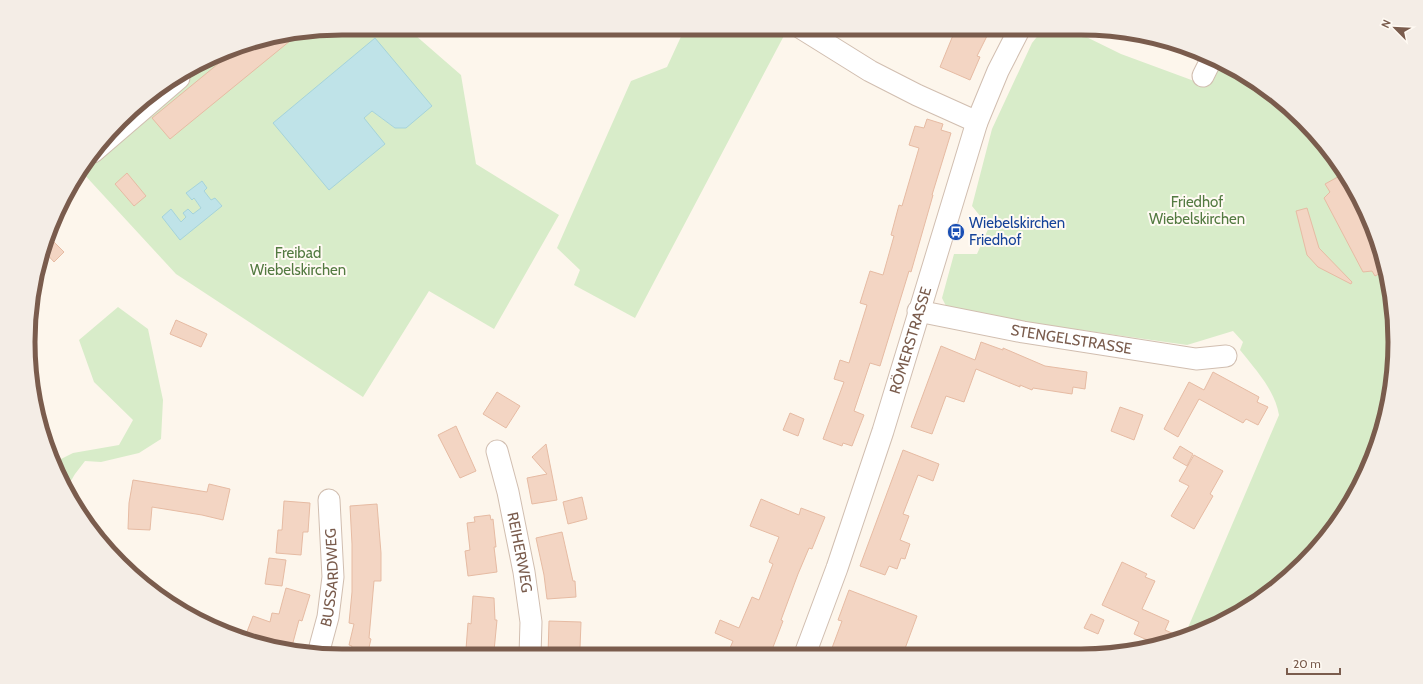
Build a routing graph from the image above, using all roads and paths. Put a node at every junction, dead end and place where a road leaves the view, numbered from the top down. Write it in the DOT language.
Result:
graph roads {
  1 [pos="812,35"];
  2 [pos="1016,35"];
  3 [pos="159,95"];
  4 [pos="132,118"];
  5 [pos="977,122"];
  6 [pos="918,311"];
  7 [pos="1226,356"];
  8 [pos="497,451"];
  9 [pos="329,500"];
  10 [pos="320,648"];
  11 [pos="530,649"];
  12 [pos="807,649"];
  1 -- 5 [label="street"];
  2 -- 5 [label="street, RÖMERSTRASSE"];
  3 -- 4 [label="street"];
  5 -- 6 [label="street, RÖMERSTRASSE"];
  6 -- 7 [label="street, STENGELSTRASSE"];
  6 -- 12 [label="street, RÖMERSTRASSE"];
  8 -- 11 [label="street, REIHERWEG"];
  9 -- 10 [label="street, BUSSARDWEG"];
}
